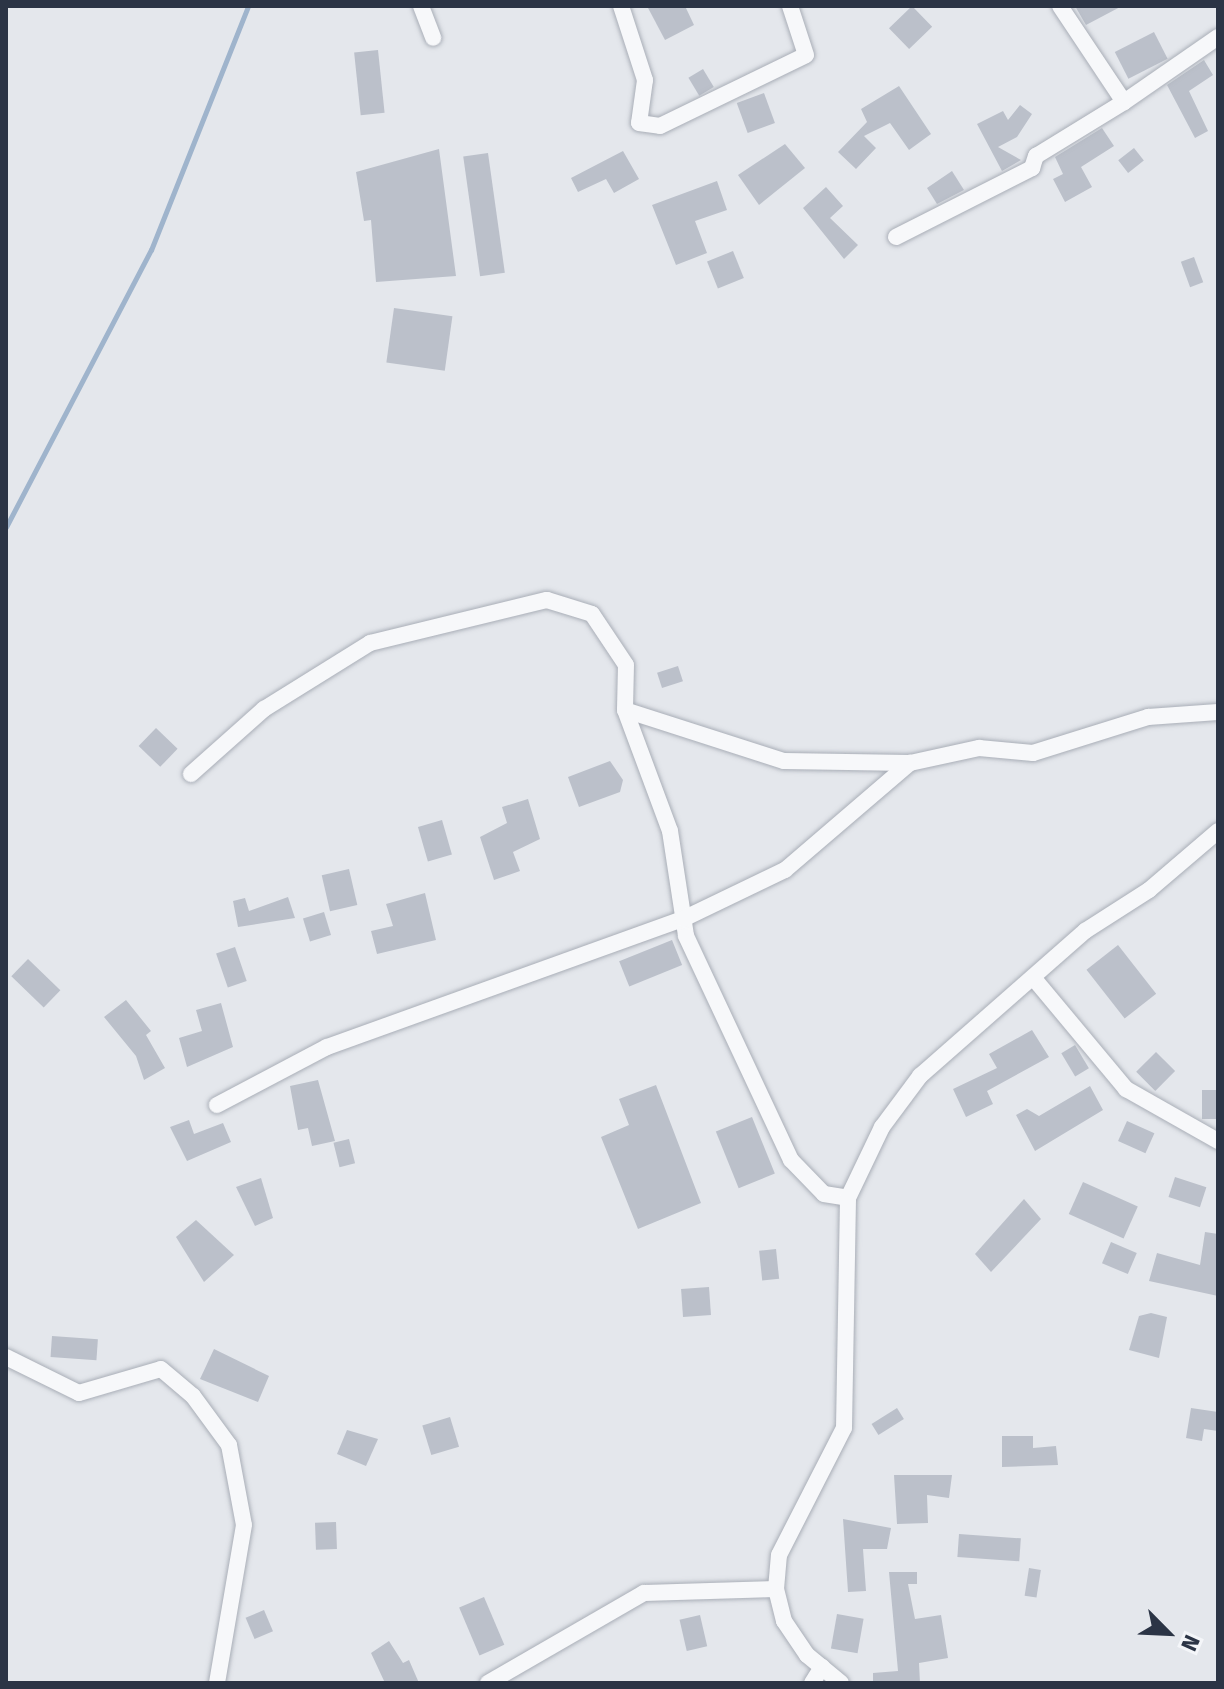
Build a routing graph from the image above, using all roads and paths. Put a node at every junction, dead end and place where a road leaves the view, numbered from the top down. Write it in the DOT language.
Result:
graph roads {
  1 [pos="421,6"];
  2 [pos="621,6"];
  3 [pos="790,6"];
  4 [pos="1060,6"];
  5 [pos="1218,37"];
  6 [pos="433,38"];
  7 [pos="1124,102"];
  8 [pos="896,237"];
  9 [pos="625,710"];
  10 [pos="1218,712"];
  11 [pos="910,763"];
  12 [pos="191,774"];
  13 [pos="1218,831"];
  14 [pos="683,919"];
  15 [pos="1036,981"];
  16 [pos="217,1105"];
  17 [pos="1218,1141"];
  18 [pos="848,1198"];
  19 [pos="6,1357"];
  20 [pos="776,1589"];
  21 [pos="822,1667"];
  22 [pos="217,1683"];
  23 [pos="488,1683"];
  24 [pos="812,1683"];
  25 [pos="841,1683"];
  1 -- 6 [label="street"];
  2 -- 3 [label="street"];
  4 -- 7 [label="street"];
  5 -- 7 [label="street"];
  7 -- 8 [label="street"];
  9 -- 11 [label="street"];
  9 -- 12 [label="street"];
  9 -- 14 [label="street"];
  10 -- 11 [label="street"];
  11 -- 14 [label="street"];
  13 -- 15 [label="street"];
  14 -- 16 [label="street"];
  14 -- 18 [label="street"];
  15 -- 17 [label="street"];
  15 -- 18 [label="street"];
  18 -- 20 [label="street"];
  19 -- 22 [label="street"];
  20 -- 21 [label="street"];
  20 -- 23 [label="street"];
  21 -- 24 [label="street"];
  21 -- 25 [label="street"];
}
